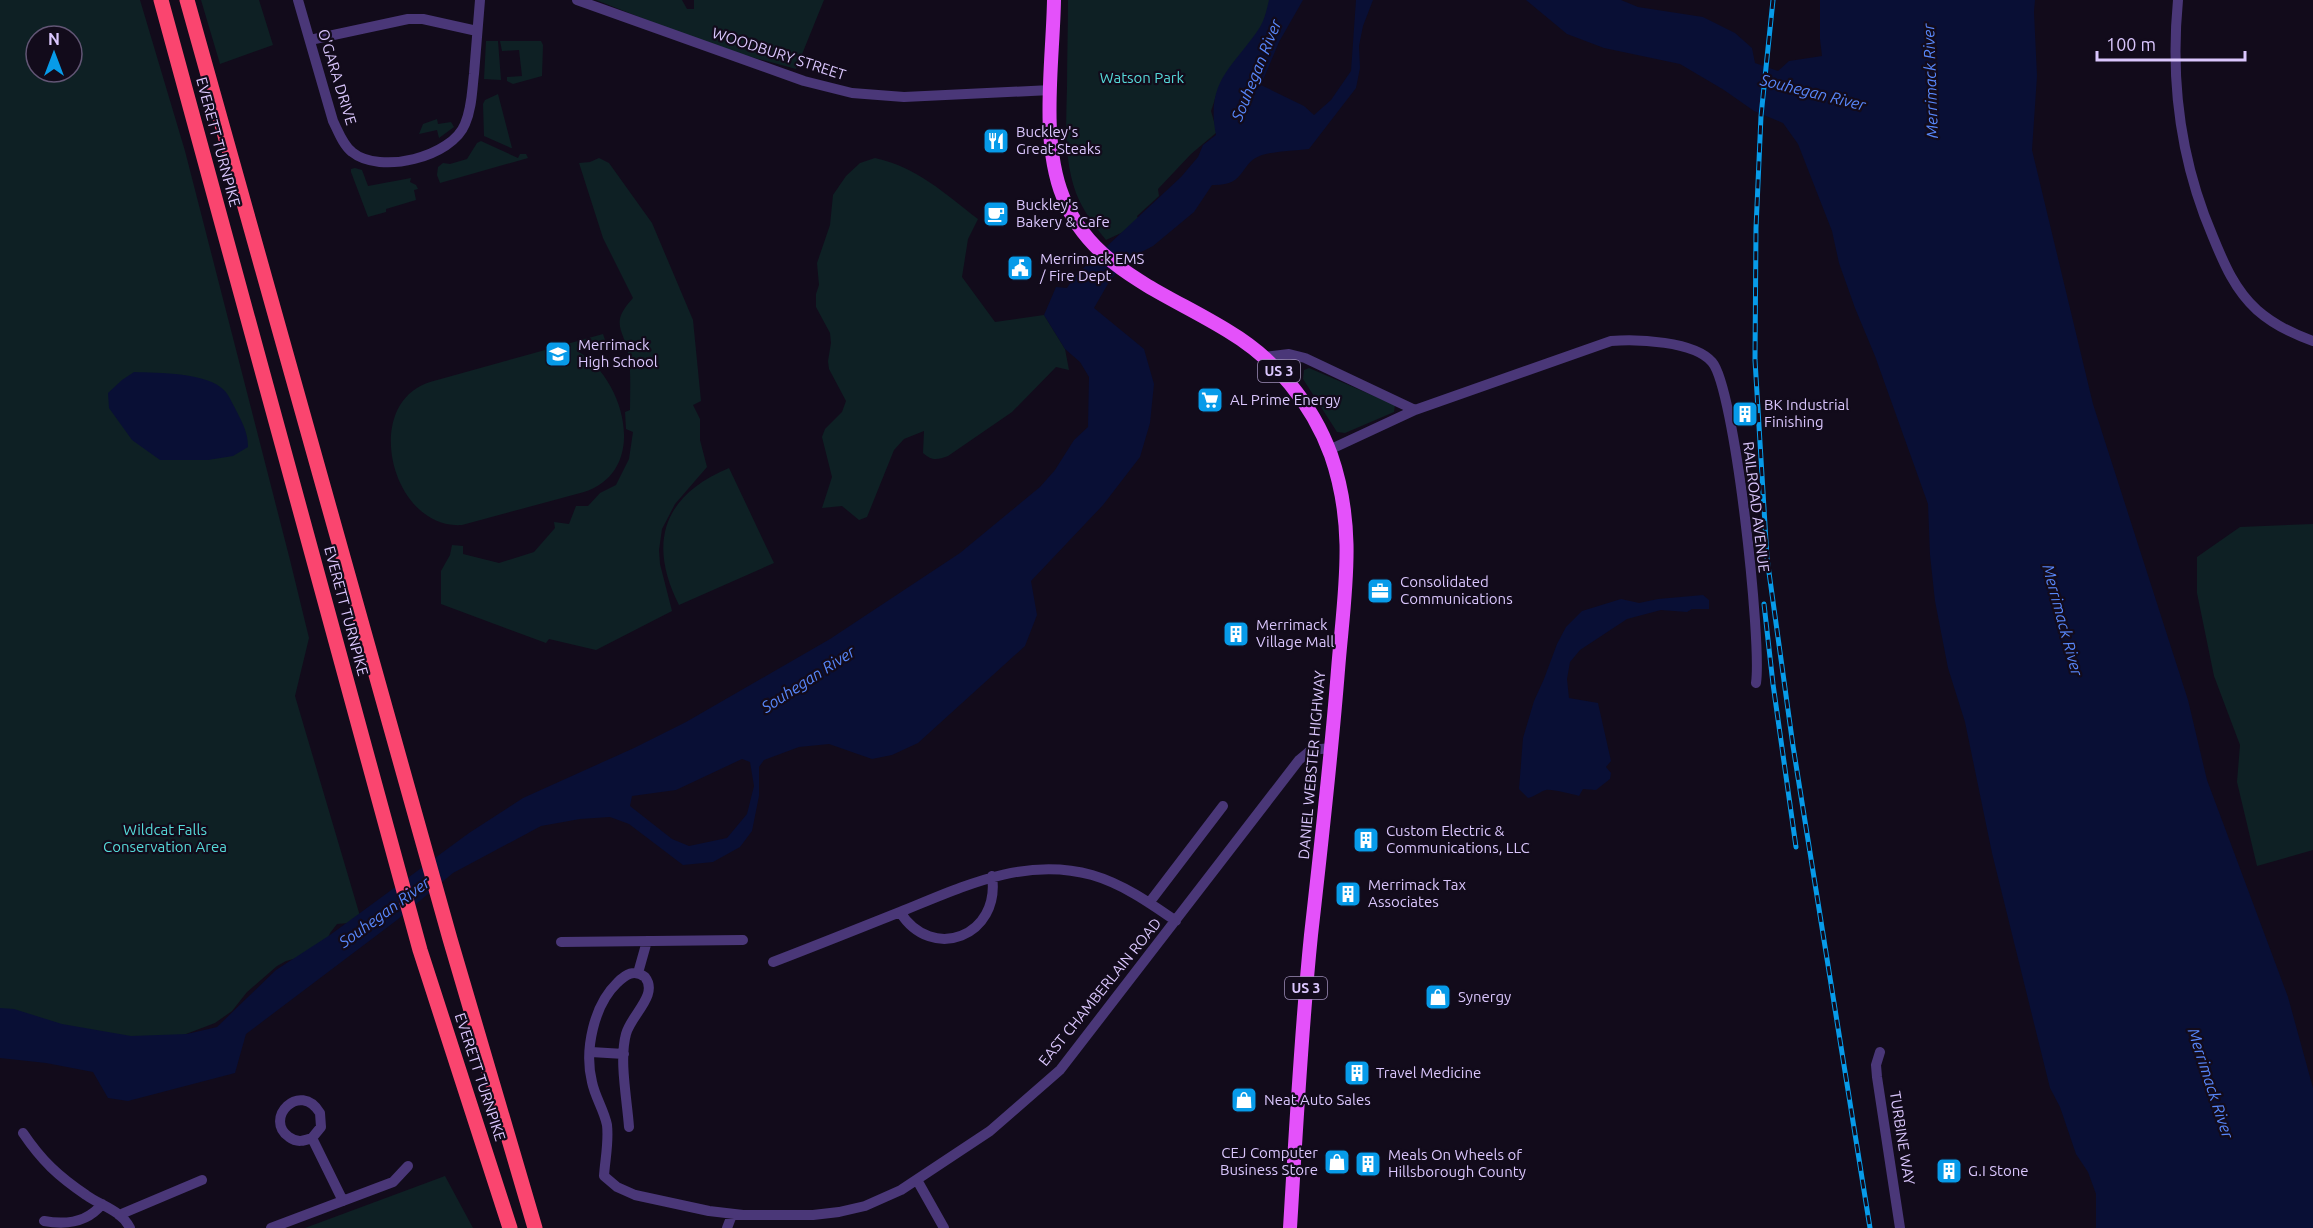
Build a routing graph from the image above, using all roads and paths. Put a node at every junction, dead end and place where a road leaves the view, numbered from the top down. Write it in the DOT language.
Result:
graph roads {
  1 [pos="161,0"];
  2 [pos="187,0"];
  3 [pos="298,0"];
  4 [pos="480,0"];
  5 [pos="577,0"];
  6 [pos="1054,0"];
  7 [pos="2178,0"];
  8 [pos="477,31"];
  9 [pos="310,40"];
  10 [pos="1051,90"];
  11 [pos="2313,341"];
  12 [pos="1265,357"];
  13 [pos="1415,410"];
  14 [pos="1329,450"];
  15 [pos="1756,683"];
  16 [pos="1331,748"];
  17 [pos="1223,806"];
  18 [pos="992,876"];
  19 [pos="1149,903"];
  20 [pos="900,912"];
  21 [pos="1176,921"];
  22 [pos="743,940"];
  23 [pos="647,941"];
  24 [pos="561,942"];
  25 [pos="772,962"];
  26 [pos="638,973"];
  27 [pos="591,1052"];
  28 [pos="1880,1052"];
  29 [pos="624,1054"];
  30 [pos="629,1126"];
  31 [pos="23,1133"];
  32 [pos="312,1138"];
  33 [pos="408,1166"];
  34 [pos="202,1180"];
  35 [pos="917,1180"];
  36 [pos="343,1201"];
  37 [pos="102,1204"];
  38 [pos="119,1215"];
  39 [pos="732,1215"];
  40 [pos="44,1221"];
  41 [pos="130,1228"];
  42 [pos="271,1228"];
  43 [pos="510,1228"];
  44 [pos="535,1228"];
  45 [pos="727,1228"];
  46 [pos="944,1228"];
  47 [pos="1290,1228"];
  48 [pos="1900,1228"];
  1 -- 43 [label="highway, EVERETT TURNPIKE"];
  2 -- 44 [label="highway, EVERETT TURNPIKE"];
  3 -- 9 [label="street, O'GARA DRIVE"];
  4 -- 8 [label="street, O'GARA DRIVE"];
  5 -- 10 [label="street, WOODBURY STREET"];
  6 -- 10 [label="main road, DANIEL WEBSTER HIGHWAY / US 3"];
  7 -- 11 [label="street"];
  8 -- 9 [label="street"];
  8 -- 9 [label="street, O'GARA DRIVE"];
  10 -- 12 [label="main road, DANIEL WEBSTER HIGHWAY / US 3"];
  12 -- 13 [label="street"];
  12 -- 14 [label="main road, DANIEL WEBSTER HIGHWAY / US 3"];
  13 -- 14 [label="street, RAILROAD AVENUE"];
  13 -- 15 [label="street, RAILROAD AVENUE"];
  14 -- 16 [label="main road, DANIEL WEBSTER HIGHWAY / US 3"];
  16 -- 21 [label="street, EAST CHAMBERLAIN ROAD"];
  16 -- 47 [label="main road, DANIEL WEBSTER HIGHWAY / US 3"];
  17 -- 19 [label="street"];
  18 -- 19 [label="street"];
  18 -- 20 [label="street"];
  18 -- 20 [label="street"];
  19 -- 21 [label="street"];
  20 -- 25 [label="street"];
  21 -- 35 [label="street, EAST CHAMBERLAIN ROAD"];
  22 -- 23 [label="street"];
  23 -- 24 [label="street"];
  23 -- 26 [label="street"];
  26 -- 27 [label="street"];
  26 -- 29 [label="street"];
  27 -- 29 [label="street"];
  27 -- 39 [label="street, EAST CHAMBERLAIN ROAD"];
  28 -- 48 [label="street, TURBINE WAY"];
  29 -- 30 [label="street"];
  31 -- 37 [label="street"];
  32 -- 36 [label="street"];
  33 -- 36 [label="street"];
  34 -- 38 [label="street"];
  35 -- 39 [label="street, EAST CHAMBERLAIN ROAD"];
  35 -- 46 [label="street"];
  36 -- 42 [label="street"];
  37 -- 38 [label="street"];
  37 -- 40 [label="street"];
  38 -- 41 [label="street"];
  39 -- 45 [label="street"];
}
